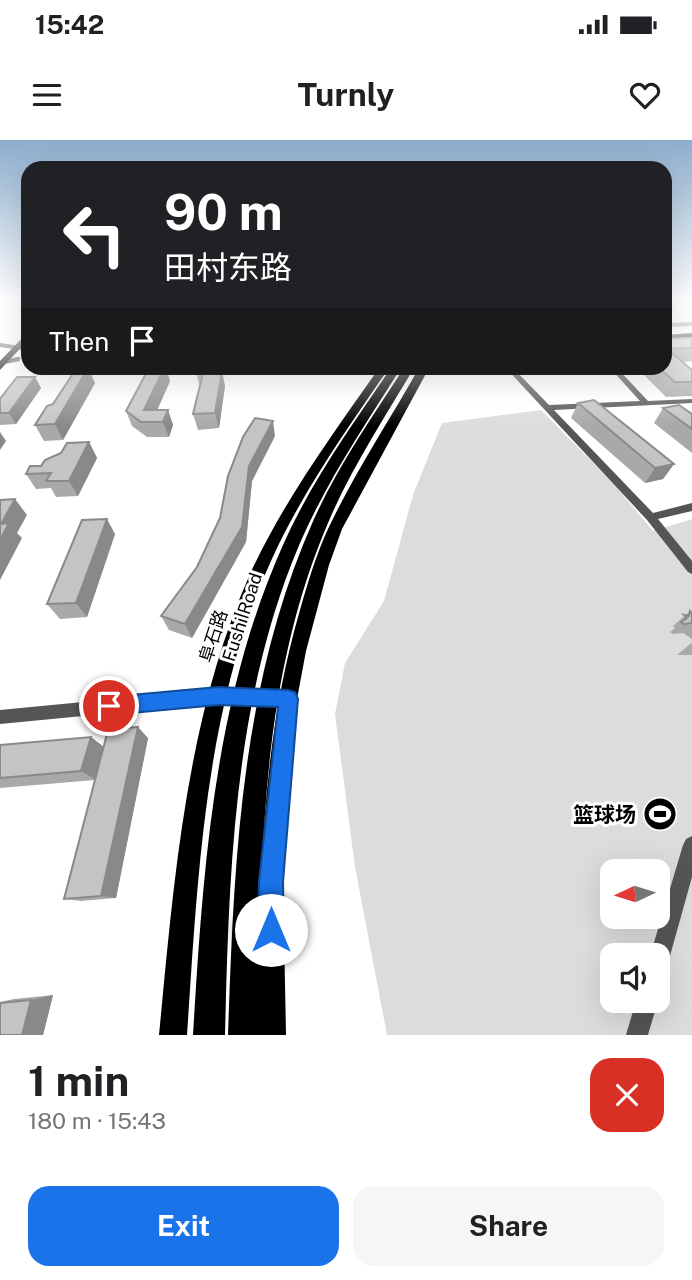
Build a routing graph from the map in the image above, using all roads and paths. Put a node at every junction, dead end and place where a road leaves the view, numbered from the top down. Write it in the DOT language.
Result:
graph roads {
  1 [pos="0,345"];
  2 [pos="13,356"];
  3 [pos="379,375"];
  4 [pos="392,375"];
  5 [pos="405,375"];
  6 [pos="420,375"];
  7 [pos="515,375"];
  8 [pos="620,375"];
  9 [pos="0,378"];
  10 [pos="692,401"];
  11 [pos="646,403"];
  12 [pos="546,408"];
  13 [pos="692,507"];
  14 [pos="651,517"];
  15 [pos="692,569"];
  16 [pos="218,696"];
  17 [pos="288,699"];
  18 [pos="0,717"];
  19 [pos="692,845"];
  20 [pos="664,943"];
  21 [pos="643,1013"];
  22 [pos="173,1035"];
  23 [pos="209,1035"];
  24 [pos="244,1035"];
  25 [pos="272,1035"];
  26 [pos="637,1035"];
  1 -- 2 [label="street"];
  2 -- 9 [label="main road"];
  3 -- 16 [label="main road, 阜石路"];
  4 -- 23 [label="highway, Fushi Road"];
  5 -- 24 [label="highway"];
  6 -- 17 [label="main road"];
  7 -- 12 [label="street"];
  8 -- 11 [label="street"];
  10 -- 11 [label="street"];
  11 -- 12 [label="street"];
  12 -- 14 [label="street"];
  13 -- 14 [label="street"];
  14 -- 15 [label="street"];
  16 -- 17 [label="street"];
  16 -- 18 [label="street"];
  16 -- 22 [label="main road, 阜石路"];
  17 -- 25 [label="main road"];
  19 -- 20 [label="street"];
  21 -- 26 [label="street"];
}
